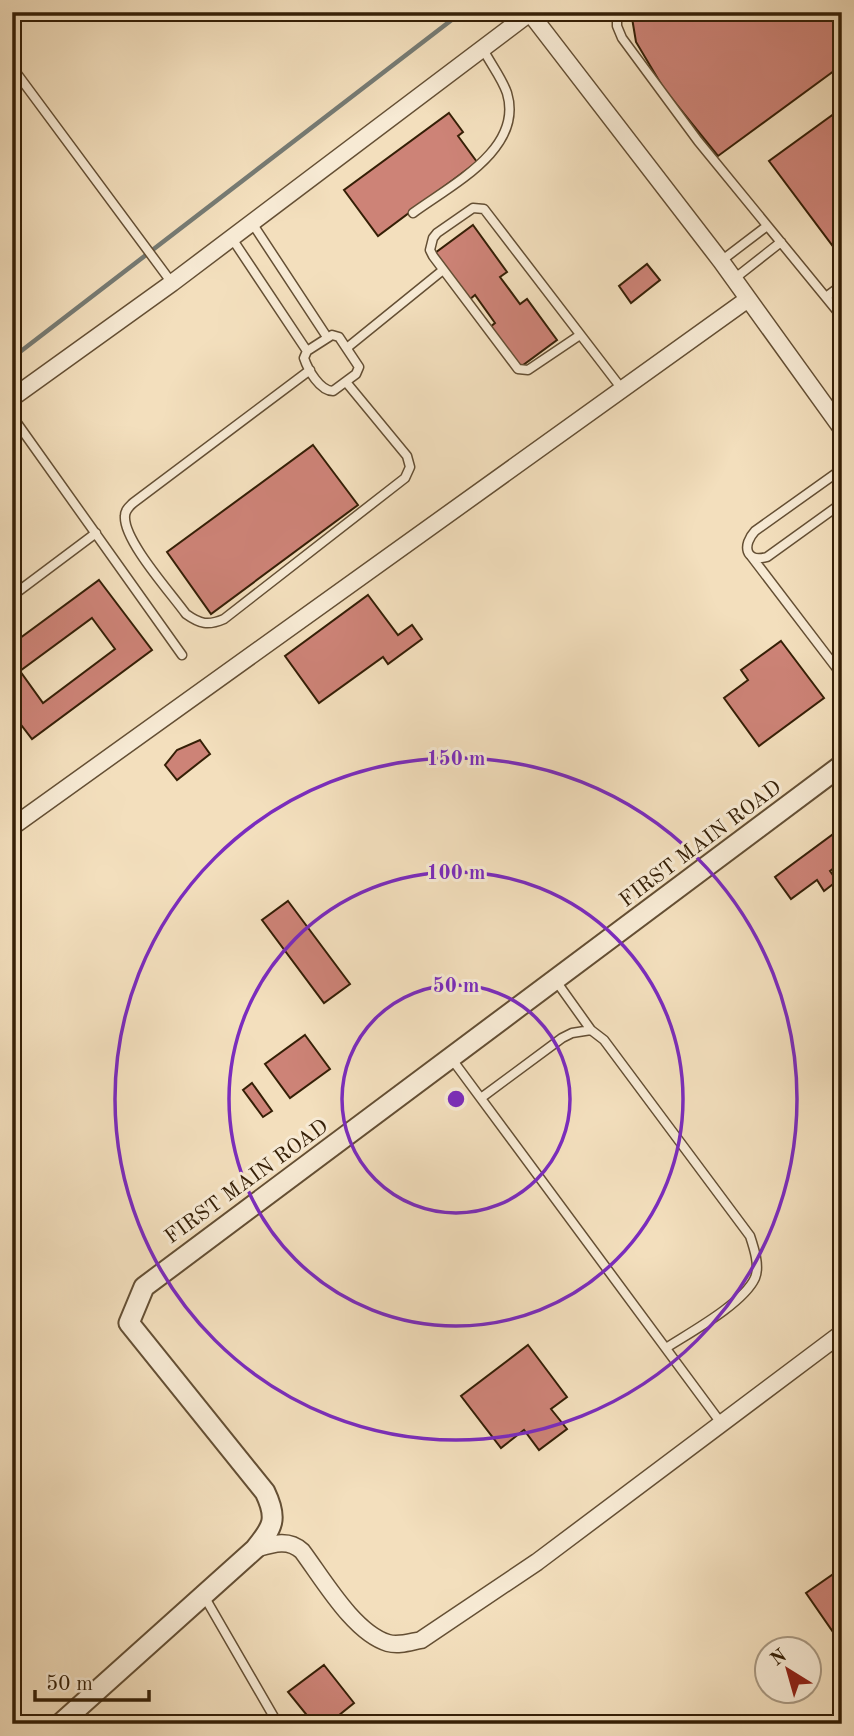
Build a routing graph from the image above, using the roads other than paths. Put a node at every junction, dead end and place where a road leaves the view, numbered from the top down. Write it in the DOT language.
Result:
graph roads {
  1 [pos="617,12"];
  2 [pos="531,13"];
  3 [pos="483,49"];
  4 [pos="12,66"];
  5 [pos="413,213"];
  6 [pos="252,223"];
  7 [pos="767,226"];
  8 [pos="230,237"];
  9 [pos="781,242"];
  10 [pos="722,261"];
  11 [pos="443,270"];
  12 [pos="734,279"];
  13 [pos="172,283"];
  14 [pos="842,285"];
  15 [pos="826,298"];
  16 [pos="748,299"];
  17 [pos="842,317"];
  18 [pos="580,335"];
  19 [pos="327,337"];
  20 [pos="348,347"];
  21 [pos="307,351"];
  22 [pos="310,370"];
  23 [pos="346,382"];
  24 [pos="622,389"];
  25 [pos="12,398"];
  26 [pos="12,416"];
  27 [pos="842,429"];
  28 [pos="842,469"];
  29 [pos="842,503"];
  30 [pos="96,533"];
  31 [pos="751,555"];
  32 [pos="12,596"];
  33 [pos="183,655"];
  34 [pos="838,670"];
  35 [pos="842,765"];
  36 [pos="12,827"];
  37 [pos="556,980"];
  38 [pos="591,1030"];
  39 [pos="451,1058"];
  40 [pos="481,1098"];
  41 [pos="842,1333"];
  42 [pos="666,1348"];
  43 [pos="721,1423"];
  44 [pos="256,1549"];
  45 [pos="204,1596"];
  46 [pos="60,1724"];
  47 [pos="278,1724"];
  1 -- 7 [label="lane"];
  2 -- 3 [label="street"];
  2 -- 10 [label="street"];
  3 -- 5 [label="lane"];
  3 -- 6 [label="street"];
  4 -- 13 [label="lane"];
  6 -- 8 [label="street"];
  6 -- 19 [label="lane"];
  7 -- 9 [label="lane"];
  7 -- 10 [label="lane"];
  8 -- 13 [label="street"];
  8 -- 21 [label="lane"];
  9 -- 12 [label="lane"];
  9 -- 15 [label="lane"];
  10 -- 12 [label="street"];
  11 -- 18 [label="lane"];
  11 -- 18 [label="lane"];
  11 -- 20 [label="lane"];
  12 -- 16 [label="street"];
  13 -- 25 [label="street"];
  14 -- 15 [label="lane"];
  15 -- 17 [label="lane"];
  16 -- 24 [label="street"];
  16 -- 27 [label="street"];
  18 -- 24 [label="lane"];
  19 -- 20 [label="lane"];
  19 -- 21 [label="lane"];
  20 -- 23 [label="lane"];
  21 -- 22 [label="lane"];
  22 -- 23 [label="lane"];
  22 -- 23 [label="lane"];
  24 -- 36 [label="street"];
  26 -- 30 [label="lane"];
  28 -- 31 [label="lane"];
  29 -- 31 [label="lane"];
  30 -- 32 [label="lane"];
  30 -- 33 [label="lane"];
  31 -- 34 [label="lane"];
  35 -- 37 [label="street, FIRST MAIN ROAD"];
  37 -- 38 [label="lane"];
  37 -- 39 [label="street, FIRST MAIN ROAD"];
  38 -- 40 [label="lane"];
  38 -- 42 [label="lane"];
  39 -- 40 [label="lane"];
  39 -- 44 [label="street, FIRST MAIN ROAD"];
  40 -- 42 [label="lane"];
  41 -- 43 [label="street"];
  42 -- 43 [label="lane"];
  43 -- 44 [label="street"];
  44 -- 45 [label="street, FIRST MAIN ROAD"];
  45 -- 46 [label="street, FIRST MAIN ROAD"];
  45 -- 47 [label="lane"];
}
